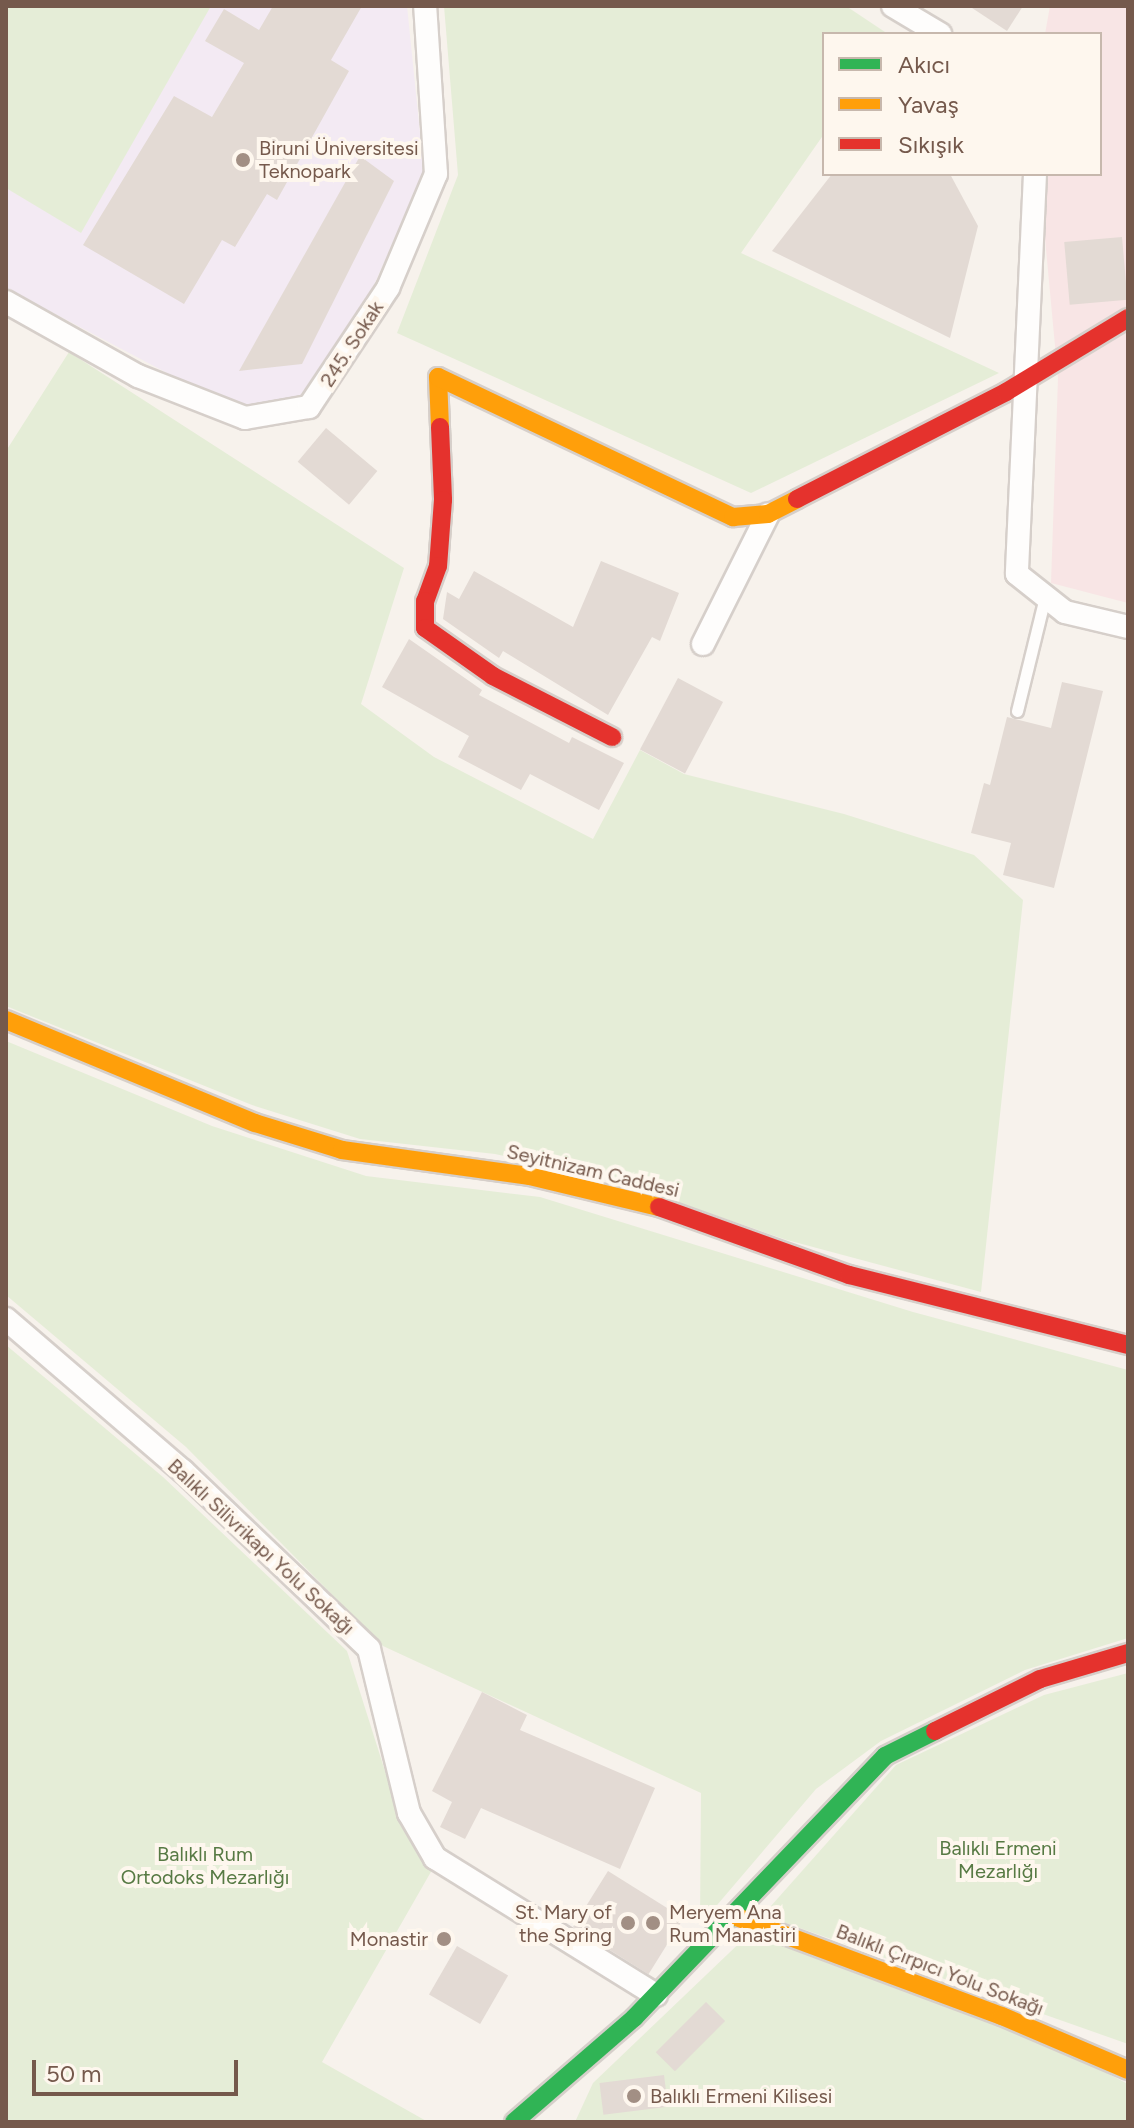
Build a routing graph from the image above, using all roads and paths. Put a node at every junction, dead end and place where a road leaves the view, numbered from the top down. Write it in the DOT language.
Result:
graph roads {
  1 [pos="425,6"];
  2 [pos="893,6"];
  3 [pos="937,32"];
  4 [pos="1035,176"];
  5 [pos="6,302"];
  6 [pos="1128,318"];
  7 [pos="1024,381"];
  8 [pos="768,514"];
  9 [pos="1045,596"];
  10 [pos="1128,627"];
  11 [pos="703,644"];
  12 [pos="1017,711"];
  13 [pos="612,737"];
  14 [pos="6,1020"];
  15 [pos="6,1319"];
  16 [pos="1128,1345"];
  17 [pos="1128,1653"];
  18 [pos="734,1916"];
  19 [pos="656,1995"];
  20 [pos="1128,2070"];
  21 [pos="514,2122"];
  1 -- 5 [label="street, 245. Sokak"];
  2 -- 3 [label="street"];
  4 -- 7 [label="street"];
  6 -- 7 [label="street"];
  7 -- 8 [label="street"];
  7 -- 9 [label="street"];
  8 -- 11 [label="street"];
  8 -- 13 [label="street"];
  9 -- 10 [label="street"];
  9 -- 12 [label="lane"];
  14 -- 16 [label="street, Seyitnizam Caddesi"];
  15 -- 19 [label="street, Balıklı Silivrikapı Yolu Sokağı"];
  17 -- 18 [label="street"];
  18 -- 19 [label="street"];
  18 -- 20 [label="street, Balıklı Çırpıcı Yolu Sokağı"];
  19 -- 21 [label="street"];
}
